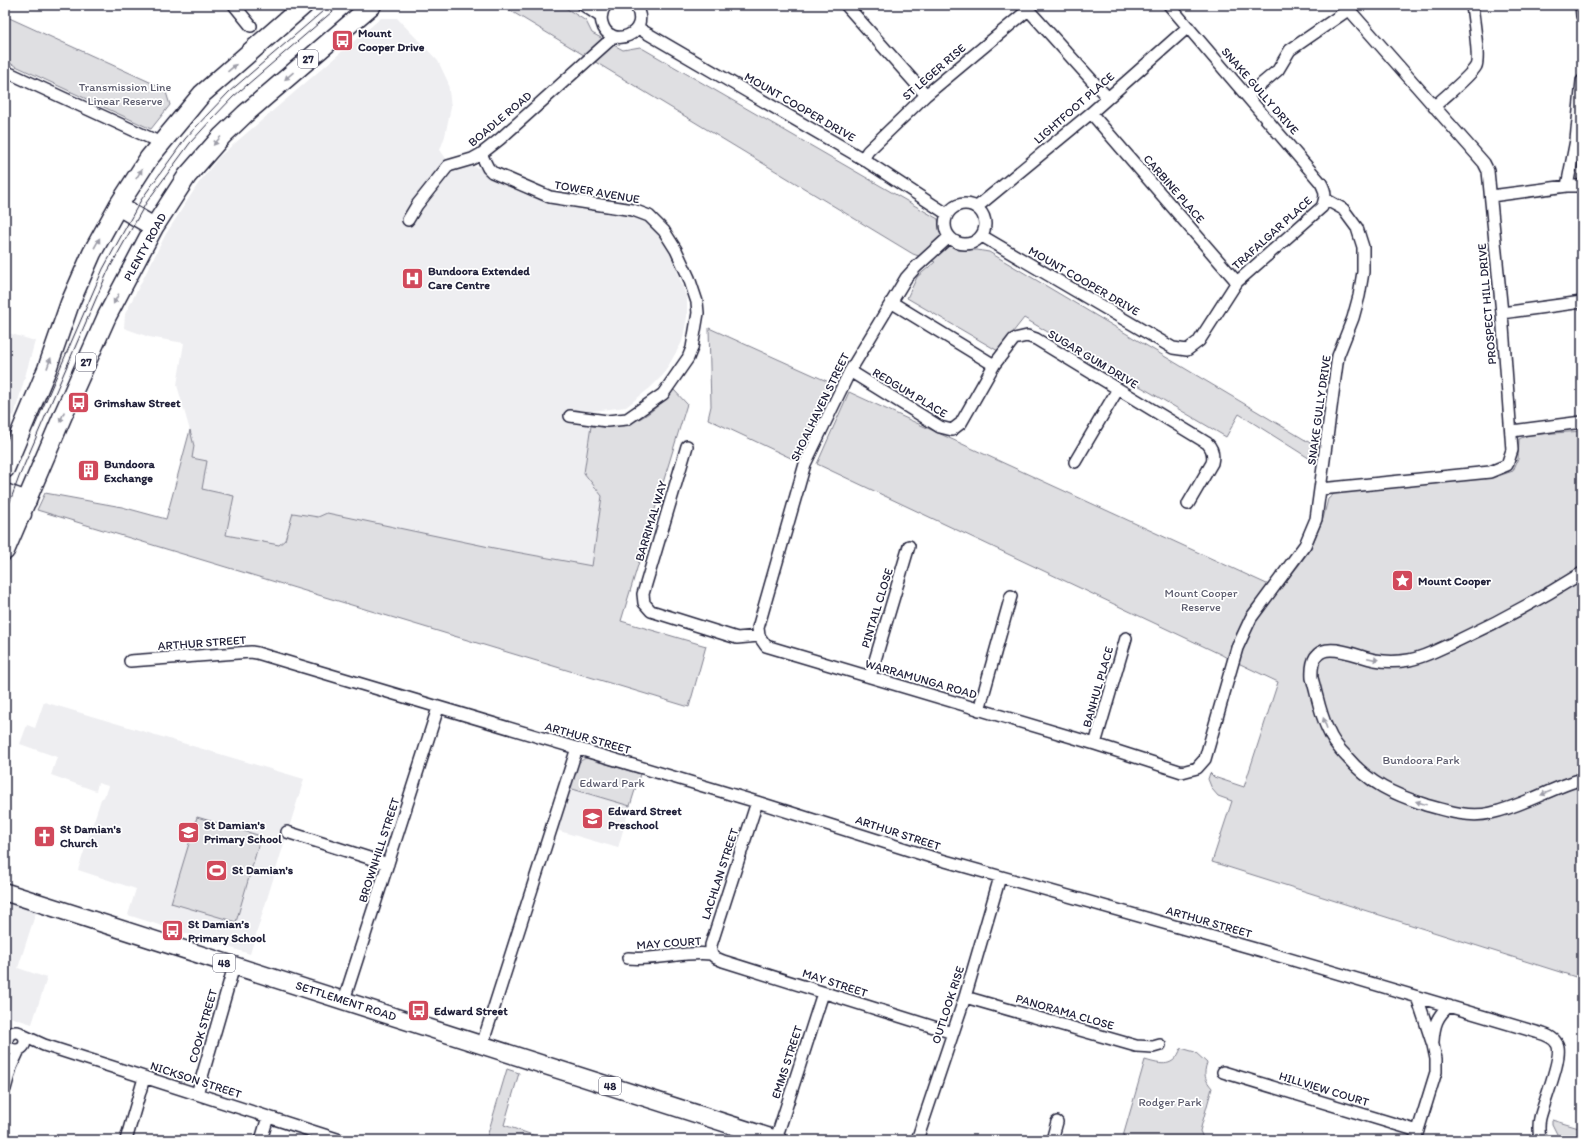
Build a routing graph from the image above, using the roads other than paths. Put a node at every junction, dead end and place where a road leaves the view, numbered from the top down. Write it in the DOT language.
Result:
graph roads {
  1 [pos="234,5"];
  2 [pos="304,5"];
  3 [pos="372,5"];
  4 [pos="583,5"];
  5 [pos="606,5"];
  6 [pos="846,5"];
  7 [pos="1169,5"];
  8 [pos="1472,5"];
  9 [pos="1581,5"];
  10 [pos="638,7"];
  11 [pos="1026,7"];
  12 [pos="1346,8"];
  13 [pos="1582,16"];
  14 [pos="601,17"];
  15 [pos="251,26"];
  16 [pos="1188,27"];
  17 [pos="638,28"];
  18 [pos="611,35"];
  19 [pos="5,71"];
  20 [pos="1582,81"];
  21 [pos="926,95"];
  22 [pos="1247,96"];
  23 [pos="1107,98"];
  24 [pos="1434,107"];
  25 [pos="1091,113"];
  26 [pos="161,143"];
  27 [pos="481,154"];
  28 [pos="863,159"];
  29 [pos="1567,186"];
  30 [pos="1582,186"];
  31 [pos="1491,196"];
  32 [pos="1326,199"];
  33 [pos="118,206"];
  34 [pos="977,207"];
  35 [pos="947,214"];
  36 [pos="408,220"];
  37 [pos="154,227"];
  38 [pos="982,236"];
  39 [pos="949,237"];
  40 [pos="1237,282"];
  41 [pos="891,302"];
  42 [pos="1582,302"];
  43 [pos="1502,312"];
  44 [pos="1173,348"];
  45 [pos="994,365"];
  46 [pos="850,371"];
  47 [pos="1118,389"];
  48 [pos="570,416"];
  49 [pos="1582,422"];
  50 [pos="1512,431"];
  51 [pos="687,446"];
  52 [pos="9,455"];
  53 [pos="1074,462"];
  54 [pos="5,469"];
  55 [pos="1321,489"];
  56 [pos="5,493"];
  57 [pos="1188,504"];
  58 [pos="5,507"];
  59 [pos="24,508"];
  60 [pos="909,546"];
  61 [pos="5,551"];
  62 [pos="1582,573"];
  63 [pos="1011,596"];
  64 [pos="759,636"];
  65 [pos="1126,638"];
  66 [pos="130,661"];
  67 [pos="870,677"];
  68 [pos="438,708"];
  69 [pos="980,710"];
  70 [pos="1095,744"];
  71 [pos="577,748"];
  72 [pos="1197,768"];
  73 [pos="1582,779"];
  74 [pos="757,802"];
  75 [pos="287,832"];
  76 [pos="388,864"];
  77 [pos="1000,877"];
  78 [pos="5,892"];
  79 [pos="711,954"];
  80 [pos="628,958"];
  81 [pos="234,966"];
  82 [pos="823,993"];
  83 [pos="965,997"];
  84 [pos="1417,997"];
  85 [pos="344,1000"];
  86 [pos="1449,1006"];
  87 [pos="953,1034"];
  88 [pos="482,1045"];
  89 [pos="1160,1045"];
  90 [pos="1433,1045"];
  91 [pos="1223,1072"];
  92 [pos="144,1078"];
  93 [pos="5,1088"];
  94 [pos="197,1094"];
  95 [pos="268,1117"];
  96 [pos="1057,1122"];
  97 [pos="1417,1135"];
  98 [pos="126,1140"];
  99 [pos="262,1140"];
  100 [pos="340,1140"];
  101 [pos="777,1140"];
  102 [pos="917,1140"];
  103 [pos="1052,1140"];
  104 [pos="1540,1140"];
  1 -- 15 [label="street"];
  26 -- 2 [label="highway, one-way"];
  3 -- 37 [label="highway, PLENTY ROAD / 27, one-way"];
  4 -- 14 [label="street"];
  5 -- 14 [label="street"];
  6 -- 21 [label="street"];
  7 -- 16 [label="street, SNAKE GULLY DRIVE"];
  8 -- 24 [label="street"];
  9 -- 13 [label="street"];
  10 -- 17 [label="street"];
  11 -- 21 [label="street, ST LEGER RISE"];
  11 -- 23 [label="street"];
  12 -- 22 [label="street"];
  12 -- 24 [label="street, PROSPECT HILL DRIVE"];
  14 -- 18 [label="street"];
  16 -- 22 [label="street, SNAKE GULLY DRIVE"];
  16 -- 23 [label="street, LIGHTFOOT PLACE"];
  17 -- 18 [label="street"];
  17 -- 28 [label="street, MOUNT COOPER DRIVE"];
  18 -- 27 [label="street, BOADLE ROAD"];
  19 -- 26 [label="street"];
  20 -- 29 [label="street"];
  21 -- 28 [label="street, ST LEGER RISE"];
  22 -- 32 [label="street, SNAKE GULLY DRIVE"];
  23 -- 25 [label="street, LIGHTFOOT PLACE"];
  24 -- 31 [label="street, PROSPECT HILL DRIVE"];
  25 -- 34 [label="street, LIGHTFOOT PLACE"];
  25 -- 40 [label="street, CARBINE PLACE"];
  33 -- 26 [label="highway, one-way"];
  27 -- 36 [label="street, BOADLE ROAD"];
  27 -- 48 [label="street, TOWER AVENUE"];
  28 -- 35 [label="street, MOUNT COOPER DRIVE"];
  29 -- 30 [label="street"];
  29 -- 31 [label="street"];
  31 -- 43 [label="street, PROSPECT HILL DRIVE"];
  32 -- 40 [label="street, TRAFALGAR PLACE"];
  32 -- 55 [label="street, SNAKE GULLY DRIVE"];
  33 -- 37 [label="highway"];
  52 -- 33 [label="highway, one-way"];
  34 -- 35 [label="street"];
  34 -- 38 [label="street"];
  35 -- 39 [label="street"];
  37 -- 59 [label="highway, PLENTY ROAD / 27, one-way"];
  38 -- 39 [label="street"];
  38 -- 44 [label="street, MOUNT COOPER DRIVE"];
  39 -- 41 [label="street, SHOALHAVEN STREET"];
  40 -- 44 [label="street, TRAFALGAR PLACE"];
  41 -- 45 [label="street"];
  41 -- 46 [label="street, SHOALHAVEN STREET"];
  42 -- 43 [label="street"];
  43 -- 50 [label="street, PROSPECT HILL DRIVE"];
  45 -- 46 [label="street, REDGUM PLACE"];
  45 -- 47 [label="street, SUGAR GUM DRIVE"];
  46 -- 64 [label="street, SHOALHAVEN STREET"];
  47 -- 53 [label="street"];
  47 -- 57 [label="street, SUGAR GUM DRIVE"];
  49 -- 50 [label="street"];
  50 -- 55 [label="street, PROSPECT HILL DRIVE"];
  51 -- 64 [label="street, BARRIMAL WAY"];
  52 -- 54 [label="highway"];
  55 -- 72 [label="street, SNAKE GULLY DRIVE"];
  56 -- 59 [label="highway"];
  58 -- 59 [label="highway"];
  59 -- 61 [label="highway, PLENTY ROAD / 27"];
  60 -- 67 [label="street, PINTAIL CLOSE"];
  73 -- 62 [label="street, one-way"];
  63 -- 69 [label="street"];
  64 -- 67 [label="street, WARRAMUNGA ROAD"];
  65 -- 70 [label="street, BANHUL PLACE"];
  66 -- 68 [label="street, ARTHUR STREET"];
  67 -- 69 [label="street, WARRAMUNGA ROAD"];
  68 -- 71 [label="street, ARTHUR STREET"];
  68 -- 76 [label="street, BROWNHILL STREET"];
  69 -- 70 [label="street, WARRAMUNGA ROAD"];
  70 -- 72 [label="street, WARRAMUNGA ROAD"];
  71 -- 74 [label="street, ARTHUR STREET"];
  71 -- 88 [label="street"];
  74 -- 77 [label="street, ARTHUR STREET"];
  74 -- 79 [label="street, LACHLAN STREET"];
  75 -- 76 [label="street"];
  76 -- 85 [label="street, BROWNHILL STREET"];
  77 -- 83 [label="street, OUTLOOK RISE"];
  77 -- 84 [label="street, ARTHUR STREET"];
  78 -- 81 [label="main road, SETTLEMENT ROAD / 48"];
  79 -- 80 [label="street, MAY COURT"];
  79 -- 82 [label="street, MAY STREET"];
  81 -- 85 [label="main road, SETTLEMENT ROAD / 48"];
  81 -- 94 [label="street, COOK STREET"];
  82 -- 87 [label="street, MAY STREET"];
  82 -- 101 [label="street, EMMS STREET"];
  83 -- 87 [label="street, OUTLOOK RISE"];
  83 -- 89 [label="street, PANORAMA CLOSE"];
  84 -- 86 [label="street, ARTHUR STREET"];
  84 -- 90 [label="street"];
  85 -- 88 [label="main road, SETTLEMENT ROAD / 48"];
  86 -- 90 [label="street"];
  86 -- 104 [label="street, ARTHUR STREET"];
  87 -- 102 [label="street, OUTLOOK RISE"];
  88 -- 101 [label="main road, SETTLEMENT ROAD / 48"];
  90 -- 97 [label="street"];
  91 -- 97 [label="street, HILLVIEW COURT"];
  92 -- 93 [label="street, NICKSON STREET"];
  92 -- 94 [label="street, NICKSON STREET"];
  92 -- 98 [label="street"];
  94 -- 95 [label="street, NICKSON STREET"];
  95 -- 99 [label="street"];
  95 -- 100 [label="street, NICKSON STREET"];
  96 -- 103 [label="street"];
}
